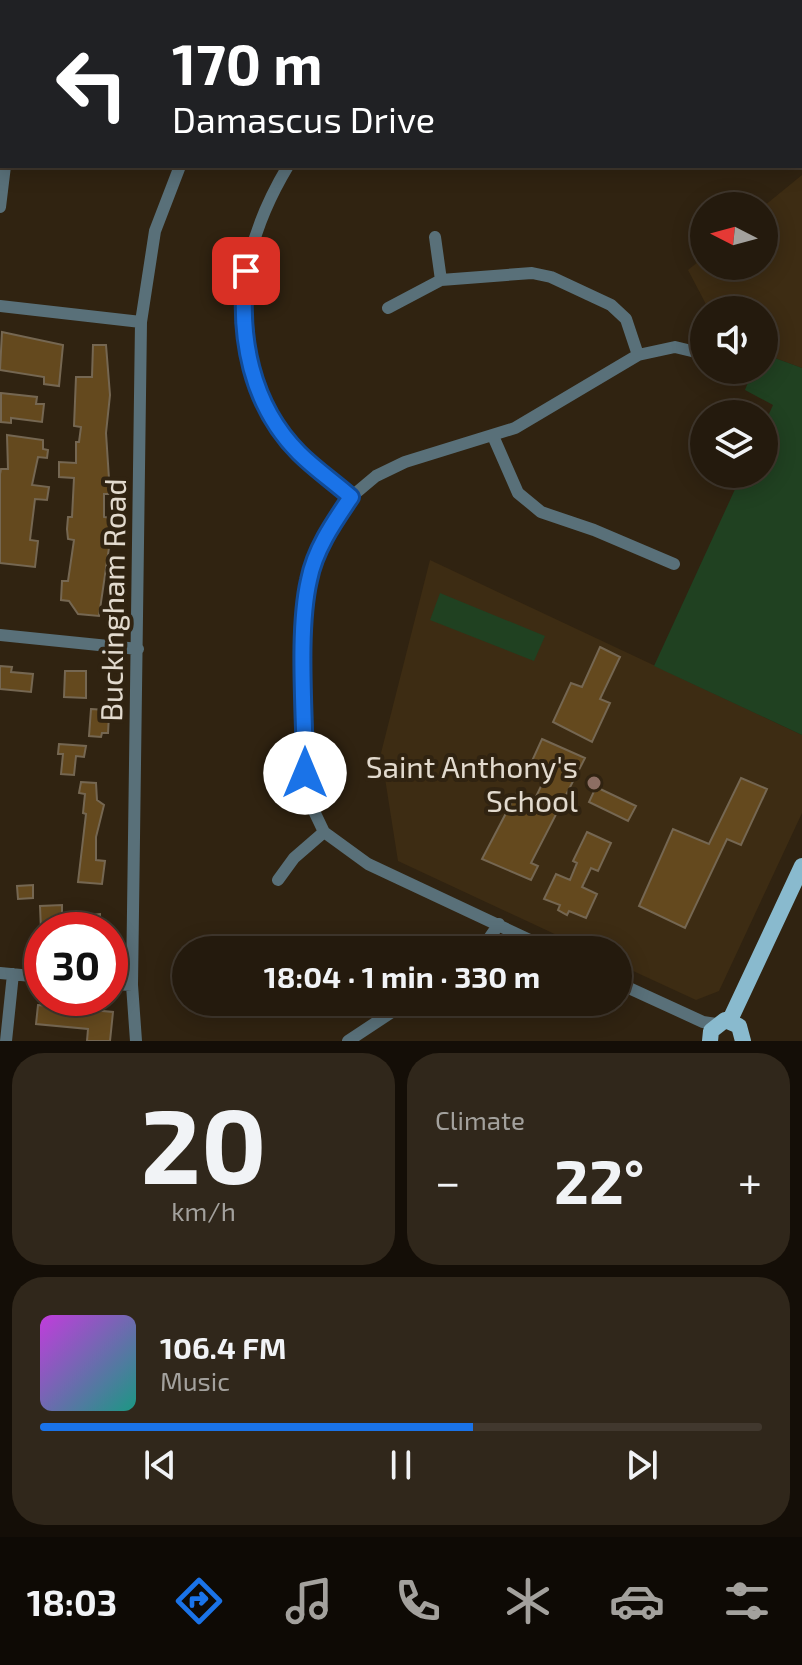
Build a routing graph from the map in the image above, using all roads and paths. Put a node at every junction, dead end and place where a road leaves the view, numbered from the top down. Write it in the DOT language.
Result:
graph roads {
  1 [pos="5,168"];
  2 [pos="179,168"];
  3 [pos="287,168"];
  4 [pos="0,207"];
  5 [pos="435,237"];
  6 [pos="441,280"];
  7 [pos="0,306"];
  8 [pos="388,308"];
  9 [pos="141,322"];
  10 [pos="690,351"];
  11 [pos="638,355"];
  12 [pos="493,436"];
  13 [pos="351,497"];
  14 [pos="674,564"];
  15 [pos="0,635"];
  16 [pos="138,649"];
  17 [pos="324,832"];
  18 [pos="802,866"];
  19 [pos="278,880"];
  20 [pos="499,924"];
  21 [pos="491,936"];
  22 [pos="523,936"];
  23 [pos="6,974"];
  24 [pos="128,985"];
  25 [pos="132,985"];
  26 [pos="632,989"];
  27 [pos="386,1016"];
  28 [pos="725,1032"];
  29 [pos="6,1041"];
  30 [pos="136,1041"];
  31 [pos="348,1041"];
  1 -- 4 [label="street"];
  2 -- 9 [label="street, Buckingham Road"];
  3 -- 13 [label="street"];
  5 -- 6 [label="street"];
  6 -- 8 [label="street"];
  6 -- 11 [label="street"];
  7 -- 9 [label="street"];
  9 -- 16 [label="street, Buckingham Road"];
  10 -- 11 [label="street"];
  11 -- 12 [label="street"];
  12 -- 13 [label="street"];
  12 -- 14 [label="street"];
  13 -- 17 [label="street"];
  15 -- 16 [label="street"];
  16 -- 25 [label="street, Buckingham Road"];
  17 -- 19 [label="street"];
  17 -- 20 [label="street"];
  18 -- 28 [label="main road"];
  20 -- 21 [label="street"];
  20 -- 22 [label="street"];
  23 -- 29 [label="street"];
  24 -- 25 [label="street"];
  25 -- 30 [label="street, Buckingham Road"];
  26 -- 28 [label="street"];
  27 -- 31 [label="street"];
}
